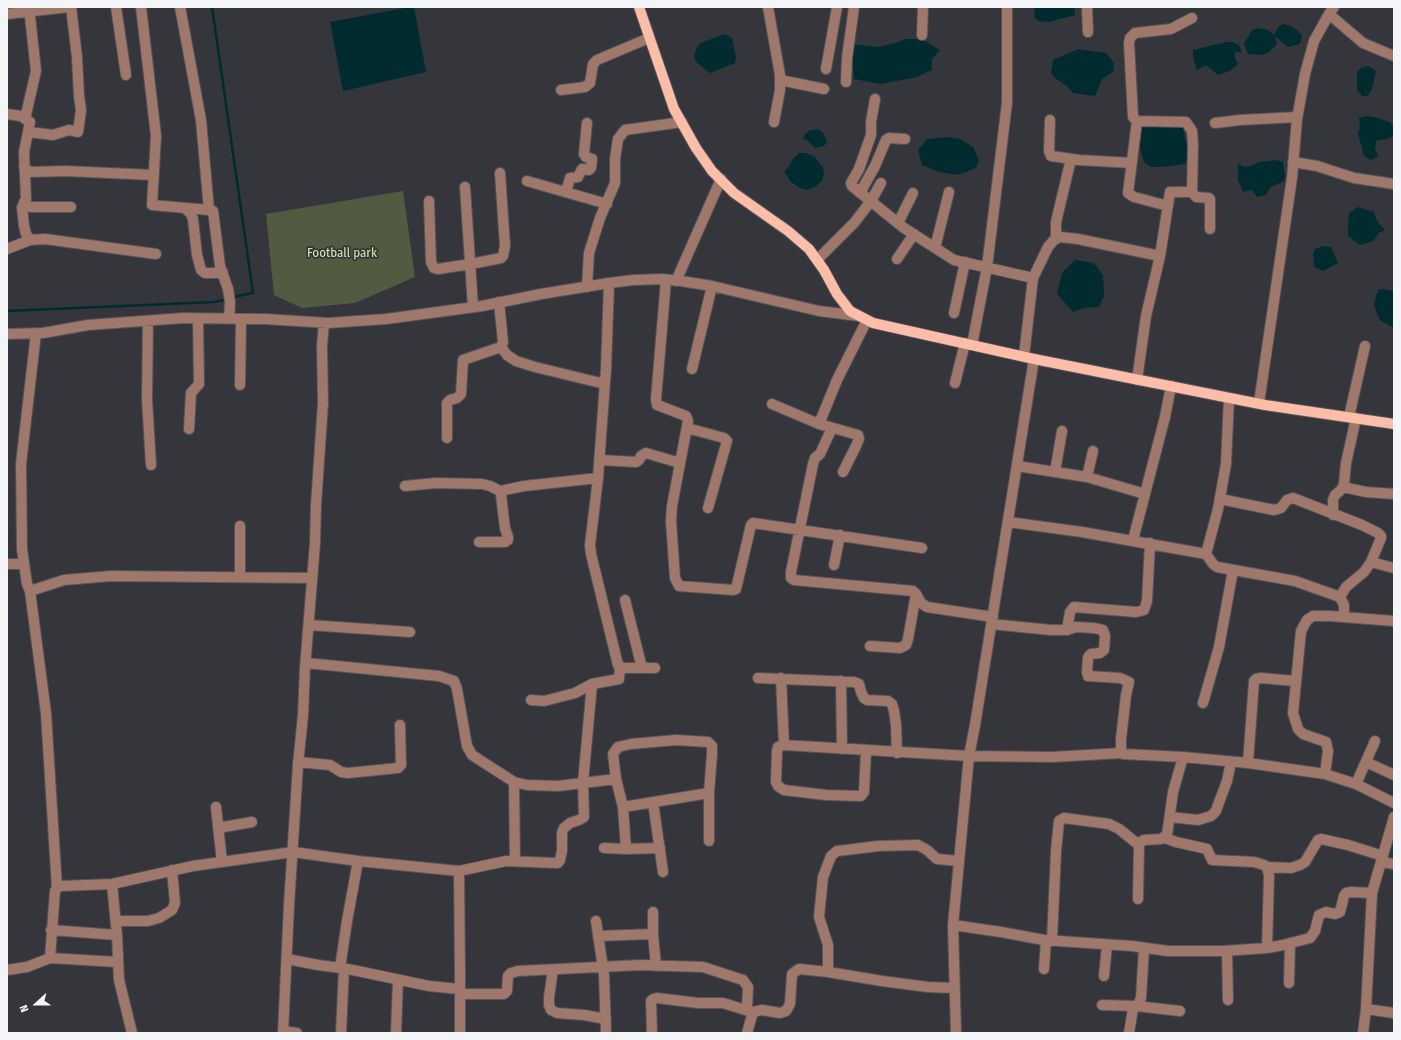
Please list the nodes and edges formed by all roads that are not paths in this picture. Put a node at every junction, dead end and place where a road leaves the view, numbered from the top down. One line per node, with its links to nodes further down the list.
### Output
1 (70, 7): 12 (street); 36 (street)
2 (116, 7): 21 (street)
3 (140, 7): 43 (street)
4 (180, 7): 61 (street)
5 (640, 7): 18 (main road)
6 (768, 7): 22 (street)
7 (837, 7): 20 (street)
8 (854, 7): 23 (street)
9 (923, 7): 17 (street)
10 (1006, 7): 75 (street)
11 (1087, 7): 16 (street)
12 (29, 9): 14 (street); 29 (street)
13 (1332, 10): 19 (street); 28 (street)
14 (7, 14)
15 (1192, 18): 31 (street)
16 (1088, 32)
17 (922, 35)
18 (650, 38): 25 (street); 32 (main road)
19 (1394, 56)
20 (826, 69)
21 (126, 75)
22 (780, 80): 24 (street); 33 (street)
23 (846, 82)
24 (824, 89)
25 (561, 90)
26 (875, 99): 50 (street)
27 (7, 114): 29 (street)
28 (1297, 117): 35 (street); 39 (street)
29 (26, 119): 36 (street)
30 (1050, 120): 38 (street)
31 (1138, 121): 40 (street); 52 (street)
32 (682, 122): 44 (main road); 57 (street)
33 (774, 122)
34 (587, 123): 49 (street)
35 (1215, 123)
36 (29, 132): 41 (street)
37 (905, 139): 50 (street)
38 (1071, 159): 40 (street); 65 (street)
39 (1293, 162): 47 (street); 106 (street)
40 (1132, 163): 58 (street)
41 (24, 167): 43 (street); 56 (street)
42 (500, 173): 74 (street)
43 (153, 175): 60 (street)
44 (721, 179): 72 (main road); 79 (street)
45 (527, 181): 49 (street)
46 (881, 183): 55 (street)
47 (1394, 184)
48 (465, 187): 74 (street)
49 (566, 192): 57 (street)
50 (860, 192): 55 (street)
51 (950, 192): 67 (street)
52 (1192, 192): 58 (street); 63 (street)
53 (913, 193): 62 (street)
54 (428, 201): 74 (street)
55 (871, 201): 62 (street); 72 (street)
56 (24, 202): 59 (street); 66 (street)
57 (607, 204): 82 (street)
58 (1168, 206): 70 (street)
59 (71, 207)
60 (185, 208): 61 (street); 76 (street)
61 (209, 210): 76 (street)
62 (898, 223): 64 (street)
63 (1210, 229)
64 (914, 234): 67 (street); 71 (street)
65 (1056, 239): 70 (street); 77 (street)
66 (30, 240): 68 (street); 69 (street)
67 (935, 248): 73 (street)
68 (7, 249)
69 (156, 254)
70 (1160, 256): 100 (street)
71 (898, 258)
72 (817, 260): 86 (main road)
73 (965, 262): 75 (street); 85 (street)
74 (471, 264): 84 (street)
75 (987, 267): 77 (street); 94 (street)
76 (223, 273): 88 (street)
77 (1033, 278): 97 (street)
78 (666, 280): 79 (street); 80 (street); 111 (street)
79 (676, 280): 81 (street)
80 (609, 283): 82 (street); 102 (street)
81 (712, 286): 86 (street); 99 (street)
82 (587, 287): 83 (street)
83 (500, 302): 84 (street); 96 (street)
84 (473, 307): 91 (street)
85 (954, 313)
86 (864, 318): 94 (main road); 109 (street)
87 (198, 319): 88 (street); 90 (street); 113 (street)
88 (229, 319): 89 (street)
89 (241, 319): 91 (street); 103 (street)
90 (148, 321): 92 (street); 119 (street)
91 (324, 323): 149 (street)
92 (36, 333): 93 (street); 144 (street)
93 (7, 334)
94 (968, 344): 97 (main road); 101 (street)
95 (1365, 346): 108 (street)
96 (502, 347): 102 (street); 115 (street)
97 (1024, 356): 98 (main road)
98 (1034, 359): 100 (main road); 120 (street)
99 (692, 369)
100 (1137, 380): 104 (main road)
101 (955, 383)
102 (605, 384): 117 (street)
103 (240, 385)
104 (1171, 386): 105 (main road); 128 (street)
105 (1229, 398): 106 (main road); 130 (street)
106 (1259, 403): 108 (main road)
107 (772, 404): 109 (street)
108 (1353, 418): 110 (main road); 126 (street)
109 (818, 424): 112 (street)
110 (1394, 424)
111 (687, 428): 118 (street); 131 (street)
112 (832, 428): 121 (street); 135 (street)
113 (189, 429)
114 (1062, 431): 122 (street)
115 (447, 438)
116 (1093, 451): 123 (street)
117 (600, 460): 118 (street); 124 (street)
118 (680, 463): 135 (street)
119 (151, 465)
120 (1017, 466): 122 (street); 133 (street)
121 (844, 472)
122 (1055, 472): 123 (street)
123 (1087, 477): 128 (street)
124 (598, 478): 127 (street); 162 (street)
125 (405, 486): 127 (street)
126 (1343, 487): 129 (street); 132 (street)
127 (502, 492): 138 (street)
128 (1145, 494): 137 (street)
129 (1394, 494)
130 (1220, 499): 132 (street); 141 (street)
131 (708, 508)
132 (1333, 515): 142 (street)
133 (1008, 522): 137 (street); 155 (street)
134 (240, 526): 148 (street)
135 (800, 529): 136 (street); 151 (street)
136 (840, 536): 140 (street); 145 (street)
137 (1133, 540): 139 (street)
138 (479, 542)
139 (1150, 543): 141 (street); 158 (street)
140 (922, 548)
141 (1206, 554): 147 (street)
142 (1371, 562): 146 (street); 152 (street)
143 (7, 564): 144 (street)
144 (24, 564): 150 (street)
145 (834, 565)
146 (1394, 568)
147 (1233, 570): 152 (street); 171 (street)
148 (240, 578): 149 (street); 150 (street)
149 (312, 578): 157 (street)
150 (30, 591): 218 (street)
151 (916, 594): 155 (street); 160 (street)
152 (1340, 597): 154 (street)
153 (625, 600): 163 (street)
154 (1344, 617): 156 (street); 168 (street)
155 (992, 621): 158 (street); 179 (street)
156 (1394, 621)
157 (309, 625): 159 (street); 161 (street)
158 (1067, 630): 178 (street)
159 (410, 632)
160 (870, 646)
161 (306, 663): 181 (street); 188 (street)
162 (620, 667): 163 (street); 169 (street)
163 (642, 668): 164 (street)
164 (655, 668)
165 (758, 678): 166 (street)
166 (781, 678): 167 (street); 174 (street)
167 (841, 681): 175 (street); 177 (street)
168 (1295, 681): 184 (street); 185 (street)
169 (592, 684): 170 (street); 189 (street)
170 (531, 700)
171 (1203, 703)
172 (400, 725): 181 (street)
173 (1375, 741): 183 (street)
174 (784, 745): 175 (street); 176 (street)
175 (842, 749): 176 (street)
176 (866, 751): 177 (street)
177 (897, 752): 179 (street)
178 (1122, 753): 179 (street); 180 (street)
179 (969, 756): 210 (street)
180 (1183, 757): 182 (street); 197 (street)
181 (298, 762): 206 (street)
182 (1231, 762): 184 (street); 197 (street)
183 (1366, 762): 186 (street); 190 (street)
184 (1248, 763): 185 (street)
185 (1325, 774): 190 (street)
186 (1394, 774)
187 (616, 779): 189 (street); 191 (street); 194 (street)
188 (514, 782): 189 (street); 209 (street)
189 (583, 783): 209 (street)
190 (1356, 784): 193 (street)
191 (709, 793): 192 (street); 201 (street)
192 (653, 802): 194 (street); 204 (street)
193 (1394, 803)
194 (623, 806): 205 (street)
195 (216, 807): 199 (street)
196 (1394, 817): 207 (street)
197 (1170, 818): 200 (street)
198 (252, 822): 199 (street)
199 (218, 828): 211 (street)
200 (1165, 838): 202 (street); 213 (street)
201 (708, 841)
202 (1139, 845): 220 (street); 229 (street)
203 (604, 848): 205 (street)
204 (660, 848): 205 (street); 216 (street)
205 (626, 849)
206 (293, 852): 208 (street); 211 (street); 236 (street)
207 (1382, 859): 212 (street); 213 (street); 219 (street)
208 (358, 861): 215 (street); 240 (street)
209 (515, 861): 215 (street)
210 (959, 861): 224 (street); 244 (street)
211 (222, 862): 214 (street)
212 (1394, 864)
213 (1267, 867): 233 (street)
214 (172, 870): 217 (street); 222 (street)
215 (459, 871): 249 (street)
216 (663, 872)
217 (112, 884): 218 (street); 222 (street)
218 (57, 888): 225 (street)
219 (1372, 893): 230 (street); 253 (street)
220 (1138, 899)
221 (653, 912): 226 (street)
222 (116, 921): 227 (street)
223 (596, 921): 228 (street)
224 (953, 925): 229 (street); 248 (street)
225 (51, 930): 227 (street); 235 (street)
226 (653, 934): 228 (street); 238 (street)
227 (117, 935): 237 (street)
228 (598, 936): 239 (street)
229 (1049, 940): 231 (street); 241 (street)
230 (1290, 944): 233 (street); 247 (street)
231 (1107, 945): 232 (street); 245 (street)
232 (1144, 948): 234 (street); 252 (street)
233 (1267, 948): 234 (street)
234 (1227, 951): 250 (street)
235 (50, 958): 237 (street); 242 (street)
236 (287, 958): 240 (street); 258 (street)
237 (117, 962): 259 (street)
238 (656, 966): 239 (street); 254 (street)
239 (603, 967): 243 (street); 257 (street)
240 (342, 968): 246 (street); 261 (street)
241 (1044, 969)
242 (7, 970)
243 (553, 970): 249 (street); 257 (street)
244 (828, 972): 248 (street); 254 (street)
245 (1104, 976)
246 (398, 980): 249 (street); 262 (street)
247 (1289, 983)
248 (954, 988): 267 (street)
249 (459, 992): 263 (street)
250 (1228, 1000)
251 (1102, 1005): 252 (street)
252 (1136, 1006): 255 (street); 268 (street)
253 (1366, 1009): 256 (street); 269 (street)
254 (750, 1011): 265 (street); 266 (street)
255 (1180, 1011)
256 (1394, 1013)
257 (606, 1019): 264 (street)
258 (283, 1032): 260 (street)
259 (132, 1033)
260 (297, 1033)
261 (341, 1033)
262 (396, 1033)
263 (460, 1033)
264 (606, 1033)
265 (652, 1033)
266 (747, 1033)
267 (956, 1033)
268 (1128, 1033)
269 (1363, 1033)

